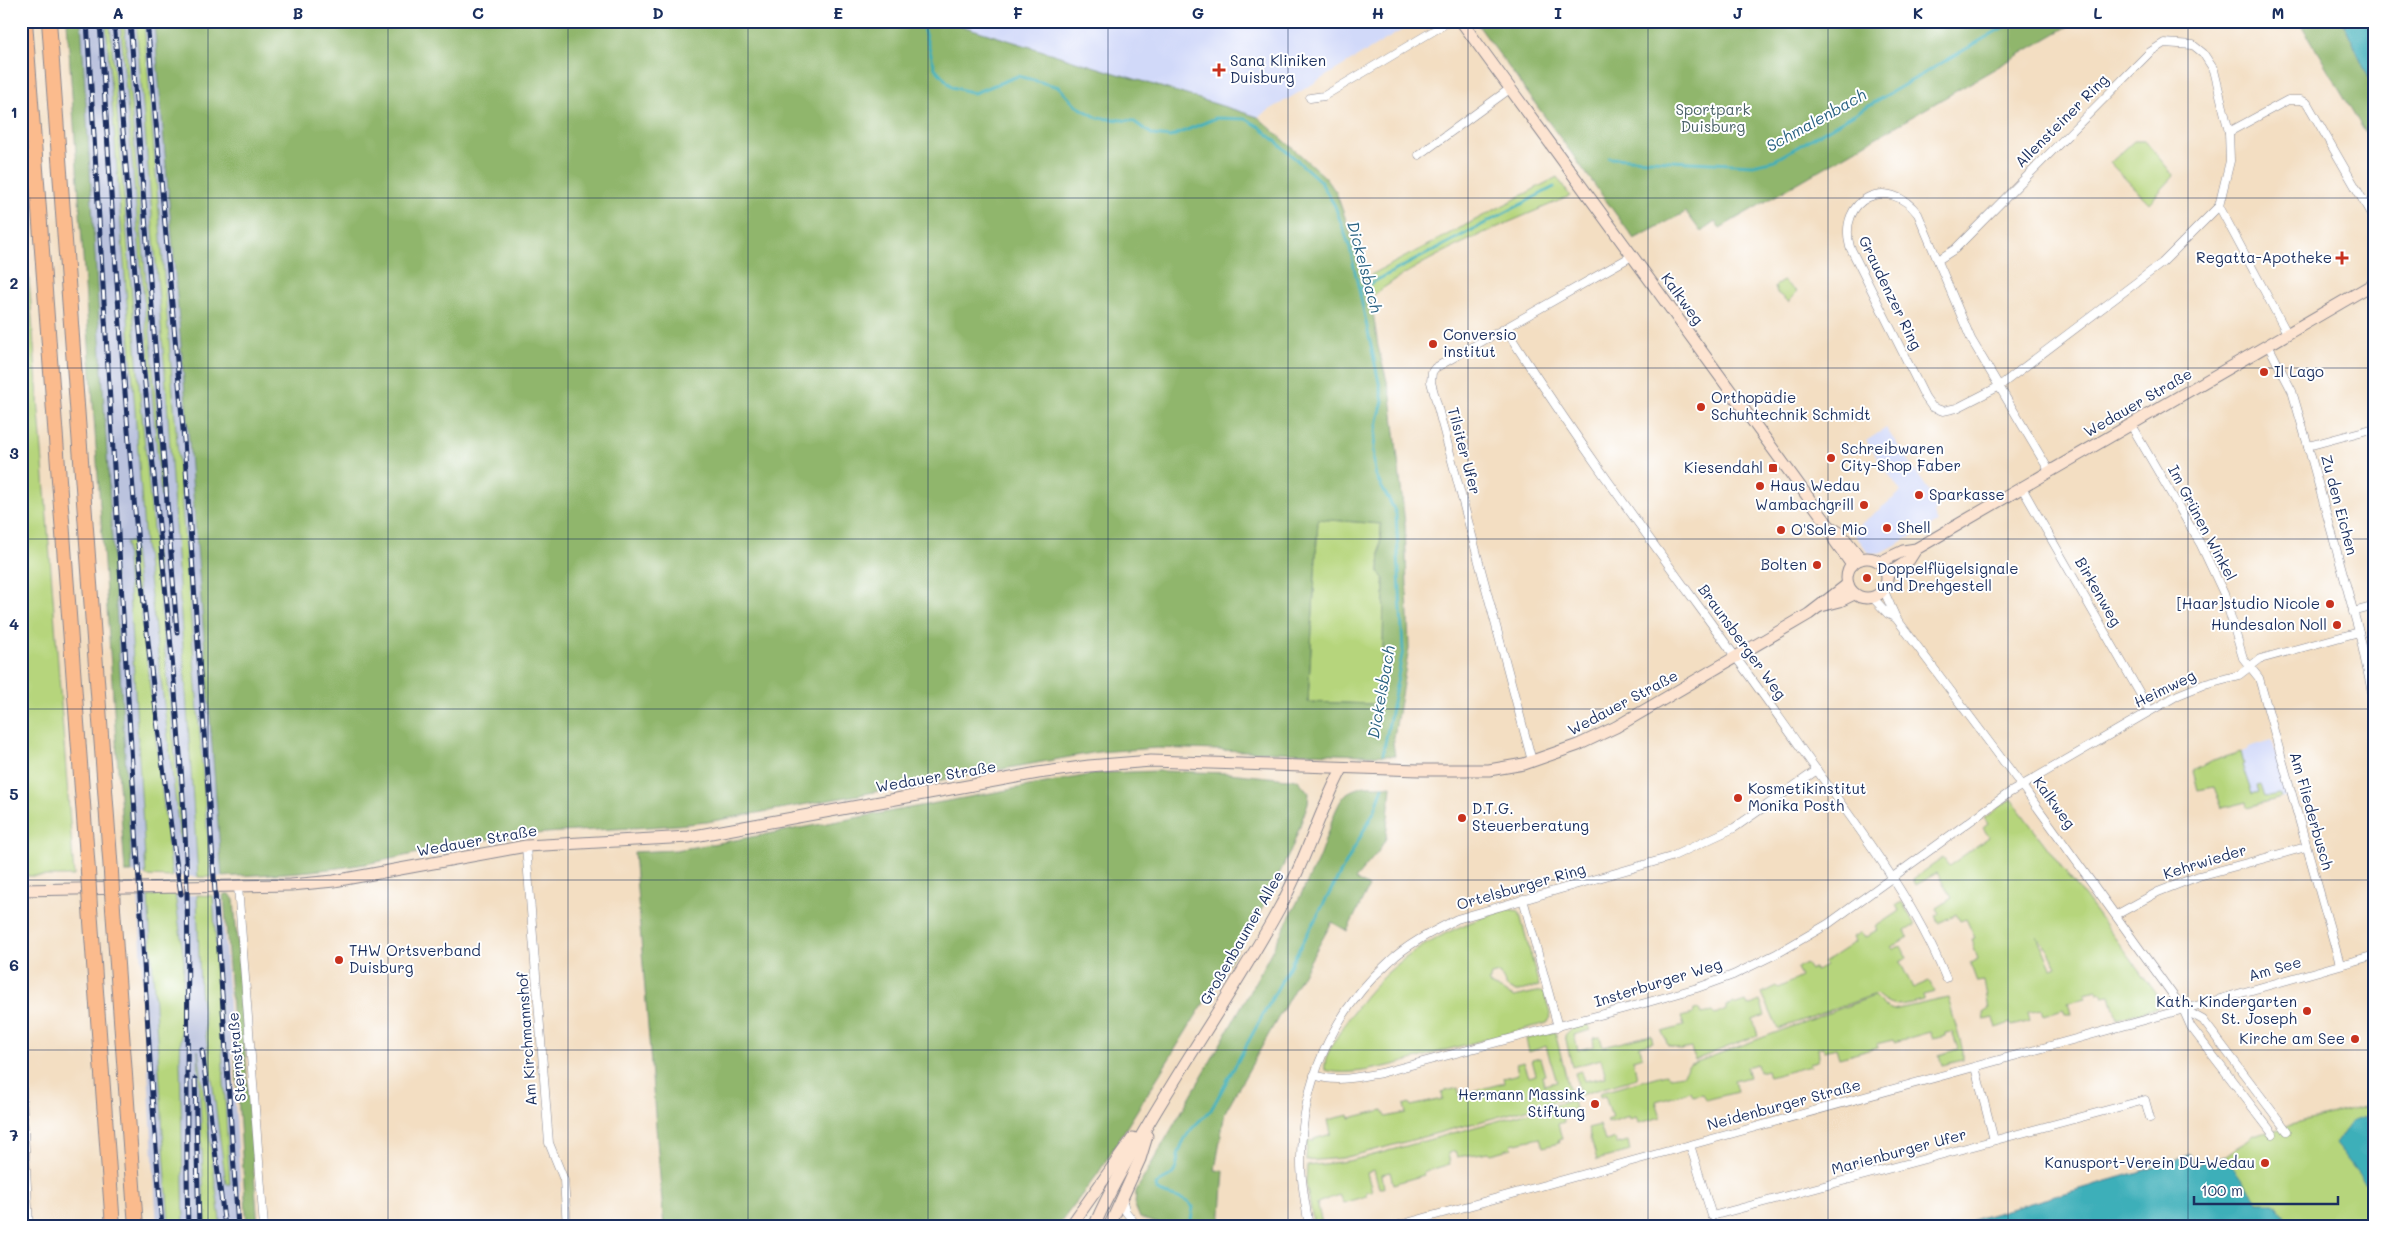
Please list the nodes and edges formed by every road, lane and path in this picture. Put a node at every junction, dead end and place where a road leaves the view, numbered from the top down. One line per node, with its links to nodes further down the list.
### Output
1 (25, 21): 65 (highway, bridge)
2 (49, 21): 66 (highway, bridge)
3 (1450, 21): 6 (street)
4 (1462, 21): 5 (main road, Kalkweg)
5 (1512, 88): 8 (street); 11 (main road, Kalkweg)
6 (1310, 98)
7 (2229, 132): 9 (street, Allensteiner Ring); 10 (street); 12 (street, Allensteiner Ring)
8 (1419, 155)
9 (2219, 206): 15 (street); 17 (street)
10 (2375, 221)
11 (1632, 256): 14 (street, Tilsiter Ufer); 24 (main road, Kalkweg)
12 (1938, 260): 17 (street); 17 (street, Graudenzer Ring)
13 (2375, 283): 15 (main road, Wedauer Straße)
14 (1505, 328): 34 (street, Braunsberger Weg); 38 (street, Tilsiter Ufer)
15 (2287, 333): 16 (main road, Wedauer Straße)
16 (2268, 345): 18 (main road, Wedauer Straße); 20 (street, Zu den Eichen)
17 (1998, 387): 21 (street)
18 (2131, 425): 21 (main road, Wedauer Straße); 35 (street, Im Grünen Winkel)
19 (2375, 428): 20 (street)
20 (2308, 446): 31 (street, Zu den Eichen)
21 (2050, 472): 22 (main road, Wedauer Straße)
22 (2022, 488): 23 (main road, Wedauer Straße); 37 (street, Birkenweg)
23 (1916, 549): 25 (main road, Wedauer Straße); 26 (main road, Wedauer Straße)
24 (1856, 562): 25 (main road); 27 (main road)
25 (1880, 562): 26 (main road)
26 (1888, 574): 28 (main road)
27 (1851, 589): 29 (main road); 34 (main road, Wedauer Straße)
28 (1884, 591): 29 (main road); 32 (street, Kalkweg)
29 (1873, 598): 32 (street, Kalkweg)
30 (2375, 606): 31 (street)
31 (2354, 612): 33 (street, Zu den Eichen)
32 (1896, 618): 41 (street, Kalkweg)
33 (2359, 632): 35 (street, Heimweg); 36 (street, Zu den Eichen)
34 (1737, 658): 38 (main road, Wedauer Straße); 40 (street, Braunsberger Weg)
35 (2250, 666): 37 (street, Heimweg); 43 (street, Am Fliederbusch)
36 (2375, 706)
37 (2150, 710): 41 (street, Heimweg)
38 (1532, 761): 39 (main road, Wedauer Straße)
39 (1342, 769): 42 (main road, Wedauer Straße); 57 (main road, Großenbaumer Allee)
40 (1817, 770): 44 (street, Braunsberger Weg); 47 (street, Ortelsburger Ring)
41 (2022, 786): 44 (street, Insterburger Weg); 48 (street, Kalkweg)
42 (526, 846): 45 (main road, Wedauer Straße); 68 (street, Am Kirchmannshof)
43 (2306, 847): 48 (street, Kehrwieder); 50 (street, Am Fliederbusch)
44 (1893, 878): 51 (street, Braunsberger Weg); 53 (street, Insterburger Weg)
45 (238, 886): 46 (main road, Wedauer Straße); 67 (street, Sternstraße)
46 (21, 890)
47 (1523, 899): 53 (street); 56 (street, Ortelsburger Ring)
48 (2116, 914): 52 (street, Kalkweg)
49 (2375, 955): 50 (street, Am See)
50 (2340, 964): 52 (street, Am See)
51 (1946, 978)
52 (2183, 1010): 54 (street, Neidenburger Straße); 59 (street, Kalkweg); 60 (street, Kalkweg)
53 (1558, 1027): 56 (street, Insterburger Weg)
54 (1975, 1067): 61 (street); 62 (street, Neidenburger Straße)
55 (21, 1073): 64 (street)
56 (1314, 1075): 73 (street, Ortelsburger Ring)
57 (1154, 1115): 63 (main road, Großenbaumer Allee); 69 (main road); 70 (main road, Großenbaumer Allee)
58 (2150, 1118): 61 (street, Marienburger Ufer)
59 (2287, 1131)
60 (2272, 1134)
61 (1994, 1140): 62 (street, Marienburger Ufer)
62 (1690, 1145): 74 (street, Neidenburger Straße)
63 (1121, 1198): 71 (main road, Großenbaumer Allee); 72 (street)
64 (29, 1227)
65 (113, 1227)
66 (136, 1227)
67 (264, 1227)
68 (567, 1227)
69 (1070, 1227)
70 (1094, 1227)
71 (1109, 1227)
72 (1138, 1227)
73 (1309, 1227)
74 (1392, 1227)

